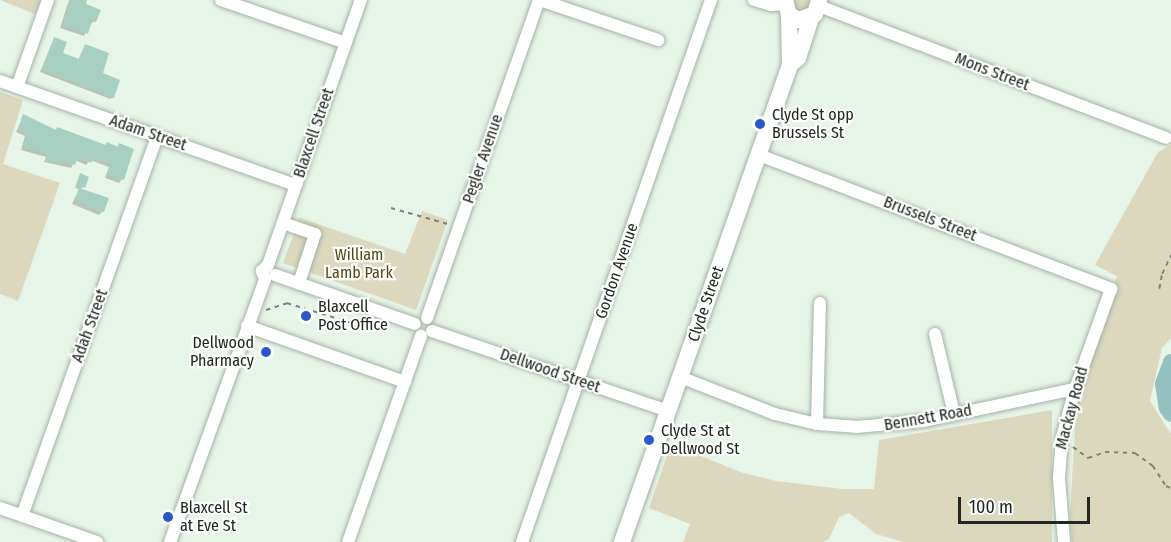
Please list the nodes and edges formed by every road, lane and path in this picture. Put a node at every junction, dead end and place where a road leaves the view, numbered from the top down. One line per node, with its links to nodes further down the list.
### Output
1 (48, 0): 13 (street)
2 (221, 0): 10 (street)
3 (361, 0): 10 (street, Blaxcell Street)
4 (540, 0): 9 (street); 29 (street, Pegler Avenue)
5 (711, 0): 34 (street, Gordon Avenue)
6 (754, 0): 7 (street)
7 (786, 6): 8 (main road); 11 (main road, Clyde Street)
8 (816, 8): 11 (main road, Clyde Street); 15 (street, Mons Street)
9 (658, 40)
10 (346, 43): 17 (street, Blaxcell Street)
11 (790, 65): 16 (main road, Clyde Street)
12 (0, 81): 13 (street, Adam Street)
13 (17, 87): 14 (street, Adam Street)
14 (157, 136): 17 (street, Adam Street); 43 (street, Adah Street)
15 (1166, 138)
16 (759, 155): 24 (street, Brussels Street); 33 (main road, Clyde Street)
17 (296, 185): 19 (street, Blaxcell Street)
18 (391, 208): 20 (path)
19 (283, 223): 22 (street, Blaxcell Street); 23 (street)
20 (448, 224)
21 (1171, 255): 25 (path)
22 (269, 273): 23 (street); 30 (street, Blaxcell Street)
23 (299, 283): 29 (street)
24 (1100, 284): 36 (street, Mackay Road)
25 (1159, 289)
26 (820, 303): 39 (street)
27 (265, 310): 28 (path)
28 (364, 317)
29 (421, 321): 31 (street)
30 (248, 326): 35 (street); 45 (street, Blaxcell Street)
31 (427, 333): 34 (street, Dellwood Street); 35 (street)
32 (935, 334): 38 (street)
33 (680, 378): 37 (main road, Clyde Street); 39 (street, Bennett Road)
34 (579, 380): 37 (street, Dellwood Street); 47 (street, Gordon Avenue)
35 (405, 382): 46 (street)
36 (1075, 389): 38 (street, Bennett Road); 40 (street, Mackay Road)
37 (668, 411): 48 (main road, Clyde Street)
38 (954, 414): 39 (street, Bennett Road)
39 (817, 424)
40 (1061, 447): 41 (path); 49 (street, Mackay Road)
41 (1171, 488)
42 (0, 508): 43 (street)
43 (22, 516): 44 (street)
44 (97, 542)
45 (170, 542)
46 (348, 542)
47 (522, 542)
48 (622, 542)
49 (1064, 542)

